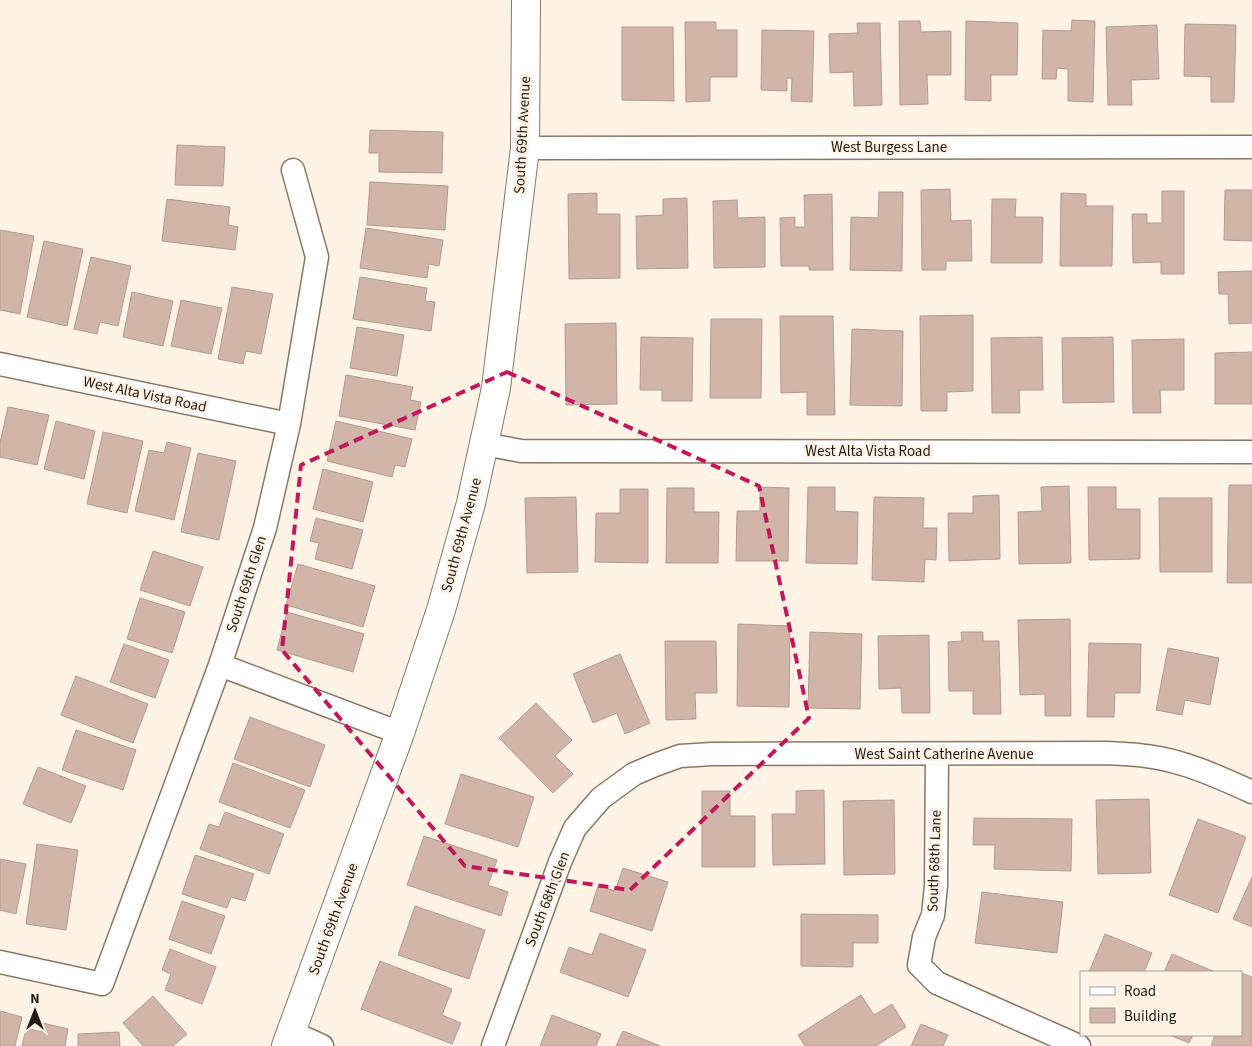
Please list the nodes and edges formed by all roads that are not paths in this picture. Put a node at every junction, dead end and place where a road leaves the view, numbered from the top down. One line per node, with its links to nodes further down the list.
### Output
1 (526, 0): 3 (street, South 69th Avenue)
2 (1252, 147): 3 (street, West Burgess Lane)
3 (525, 148): 7 (street, South 69th Avenue)
4 (293, 170): 6 (street, South 69th Glen)
5 (0, 364): 6 (street, West Alta Vista Road)
6 (289, 424): 9 (street, South 69th Glen)
7 (484, 444): 8 (street, West Alta Vista Road); 10 (street, South 69th Avenue)
8 (1252, 452)
9 (220, 665): 10 (street); 14 (street, South 69th Glen)
10 (400, 733): 15 (street, South 69th Avenue)
11 (937, 754): 12 (street, West Saint Catherine Avenue); 13 (street, West Saint Catherine Avenue); 18 (street, South 68th Lane)
12 (634, 774): 17 (street, South 68th Glen)
13 (1252, 792)
14 (0, 962)
15 (289, 1039): 16 (street)
16 (322, 1046)
17 (493, 1046)
18 (1079, 1046)

